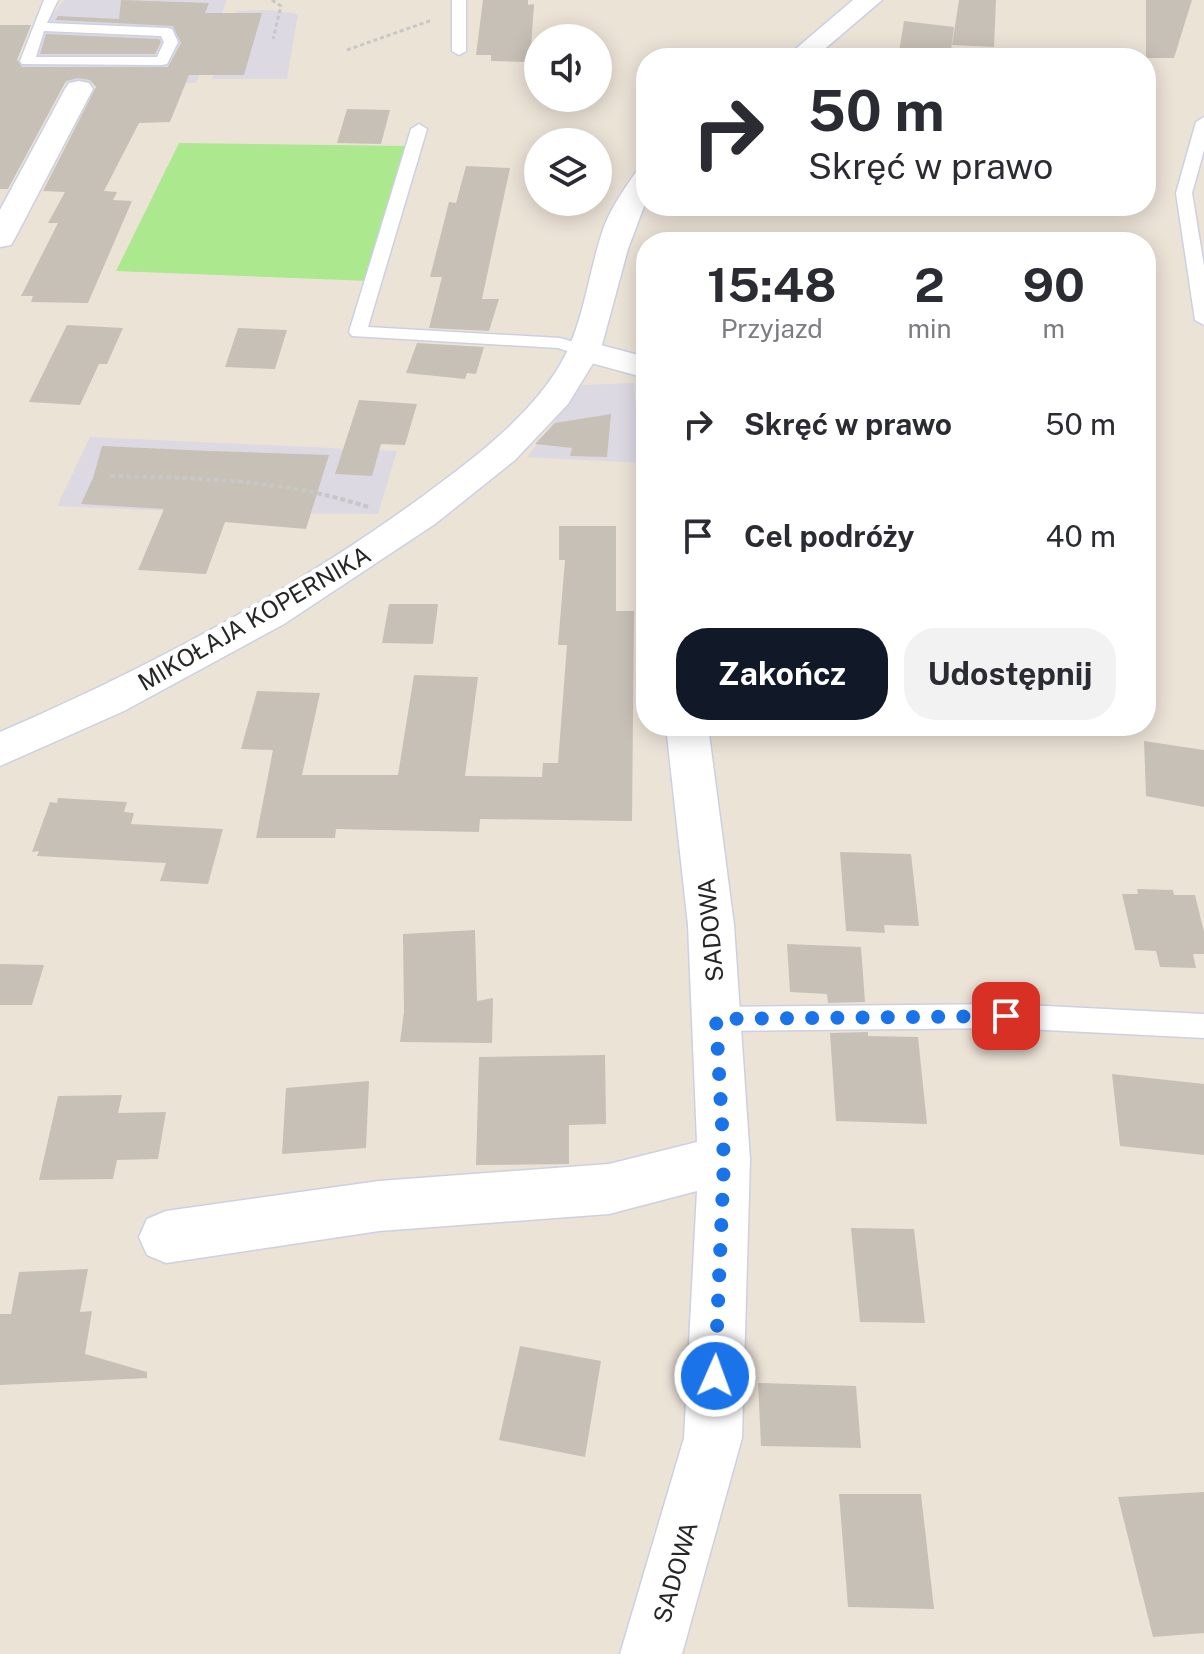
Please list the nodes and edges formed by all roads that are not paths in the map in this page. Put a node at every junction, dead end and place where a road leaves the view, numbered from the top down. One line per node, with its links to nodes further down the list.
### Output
1 (51, 0): 4 (lane)
2 (459, 0): 6 (lane)
3 (869, 0): 5 (street)
4 (38, 27): 4 (lane)
5 (810, 48)
6 (459, 51)
7 (79, 89): 12 (street)
8 (1204, 122): 10 (lane)
9 (419, 129): 14 (lane)
10 (1199, 153): 13 (lane)
11 (636, 196): 14 (street, MIKOŁAJA KOPERNIKA)
12 (0, 238)
13 (1204, 320)
14 (585, 351): 15 (street); 17 (street, MIKOŁAJA KOPERNIKA)
15 (636, 364)
16 (688, 736): 18 (street, SADOWA)
17 (0, 750)
18 (716, 1019): 19 (lane); 20 (street, SADOWA)
19 (1204, 1026)
20 (724, 1160): 21 (street); 22 (street, SADOWA)
21 (166, 1237)
22 (651, 1654)

